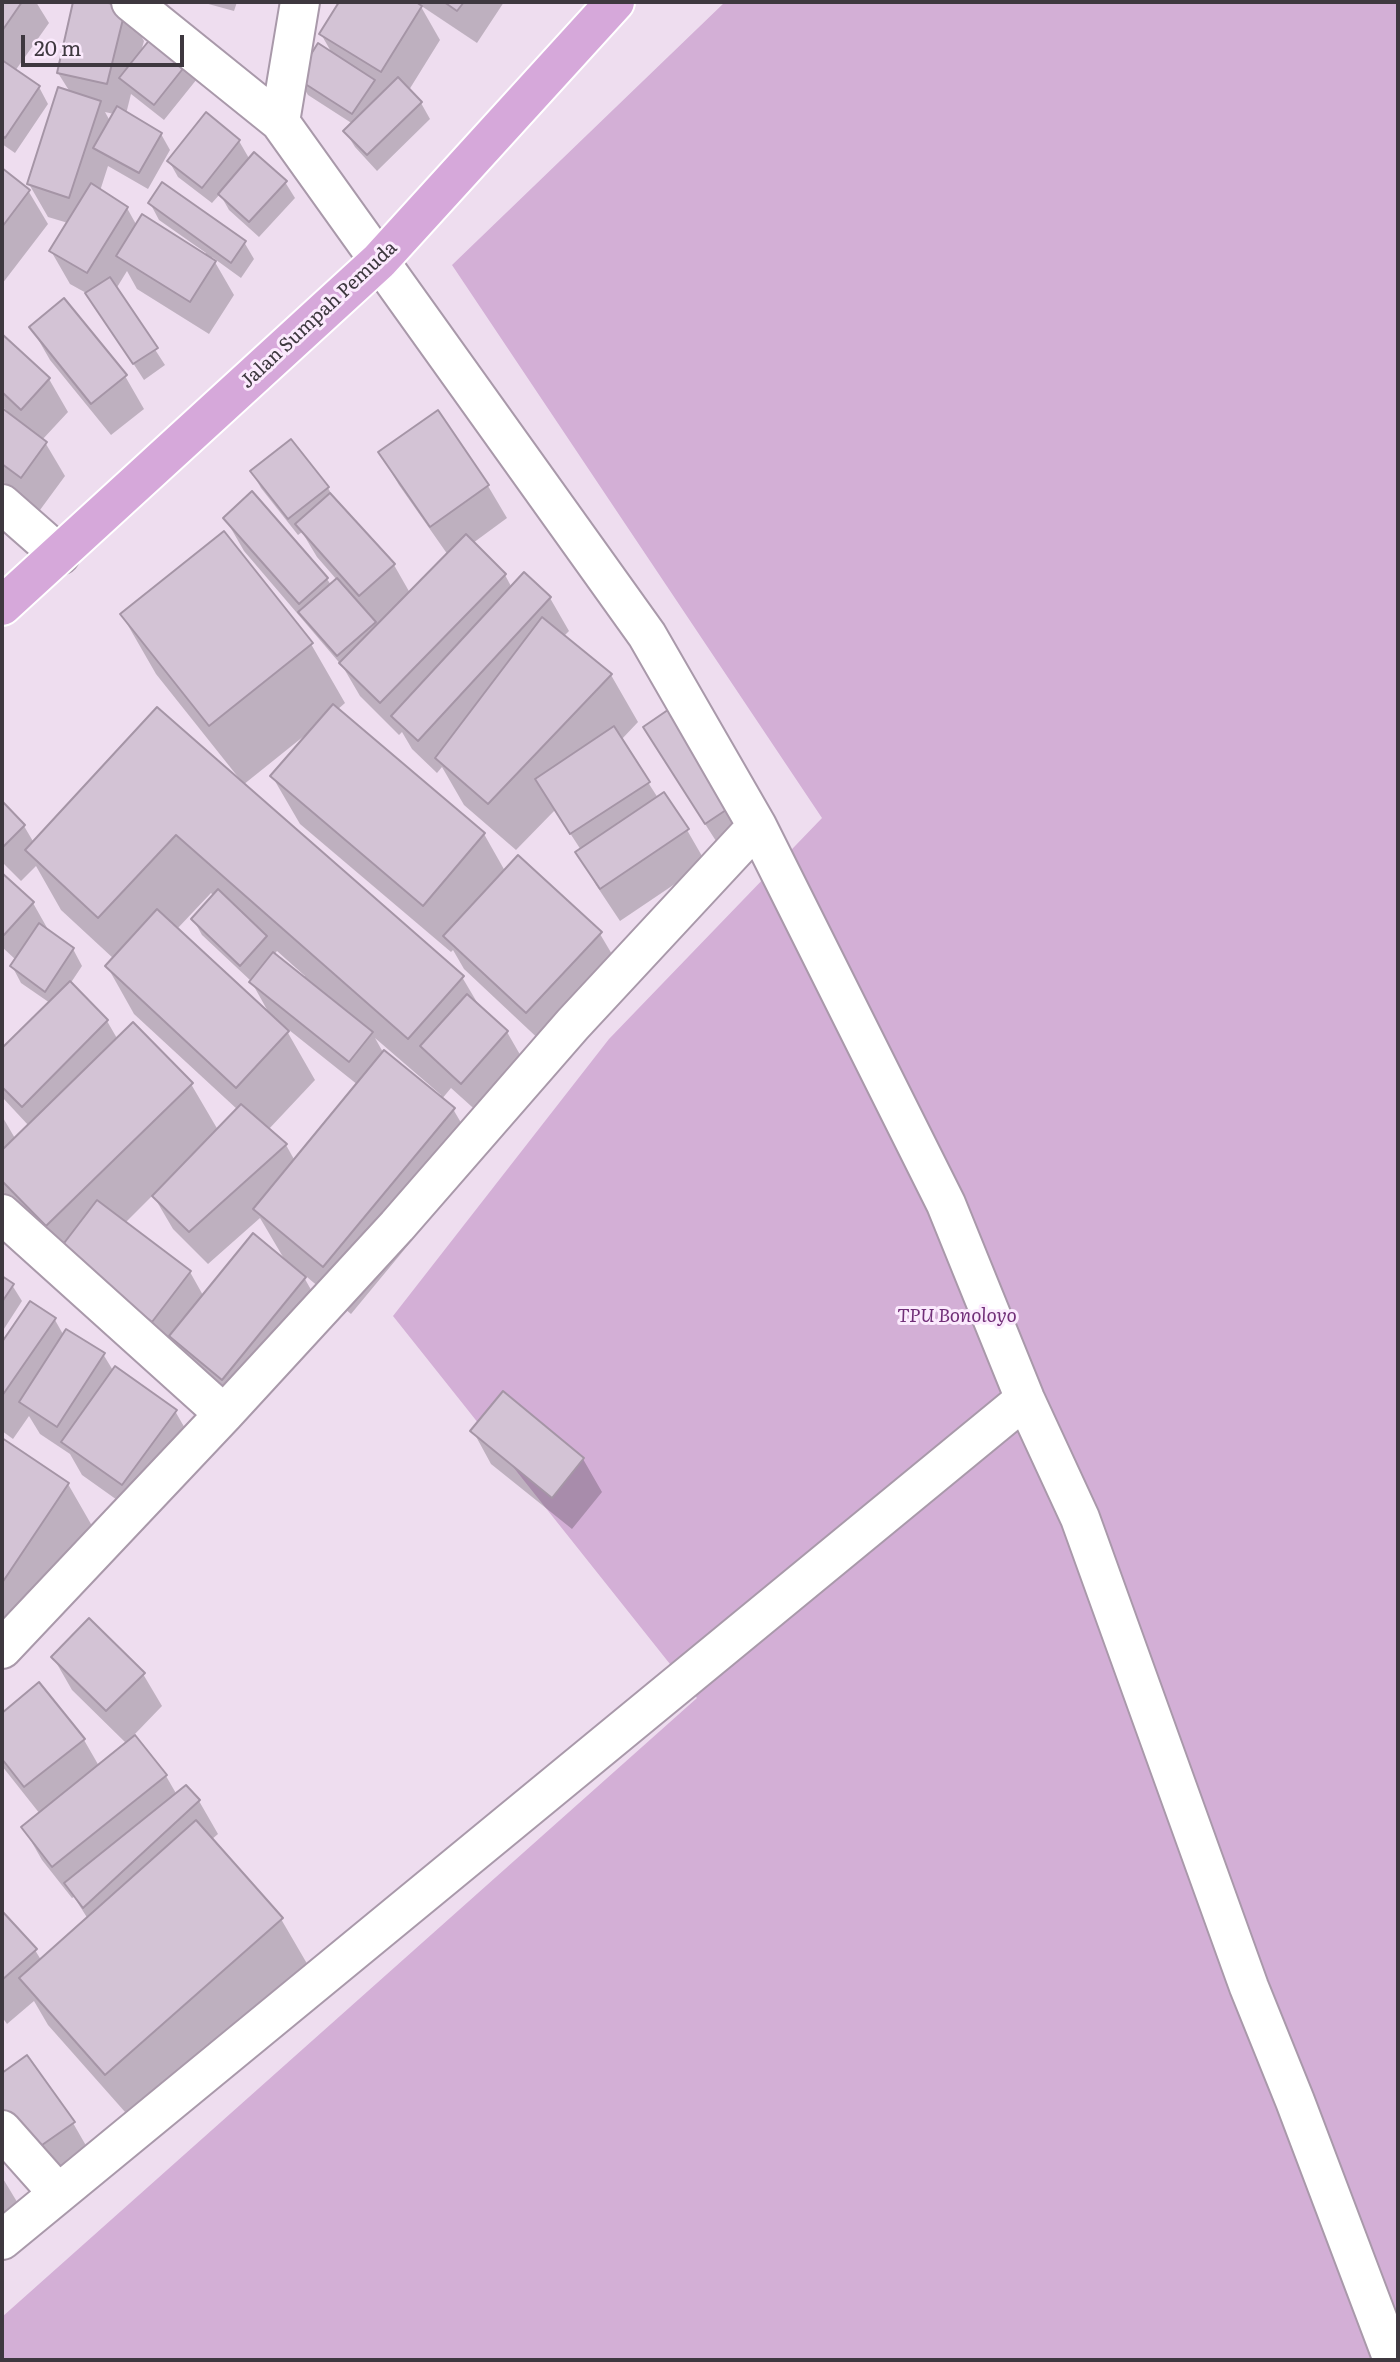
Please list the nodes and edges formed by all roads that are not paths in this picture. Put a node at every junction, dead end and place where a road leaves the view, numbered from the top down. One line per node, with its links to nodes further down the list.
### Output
1 (131, 2): 4 (street)
2 (300, 2): 4 (street)
3 (615, 2): 5 (highway, Jalan Sumpah Pemuda)
4 (280, 122): 5 (street)
5 (379, 261): 7 (highway, Jalan Sumpah Pemuda); 9 (street)
6 (2, 504): 7 (street)
7 (60, 555): 8 (highway, Jalan Sumpah Pemuda)
8 (2, 606)
9 (757, 826): 11 (street); 12 (street)
10 (2, 1214): 12 (street)
11 (1025, 1399): 15 (street); 17 (street)
12 (224, 1414): 13 (street)
13 (2, 1649)
14 (2, 2130): 15 (street)
15 (57, 2192): 16 (street)
16 (2, 2240)
17 (1393, 2360)

